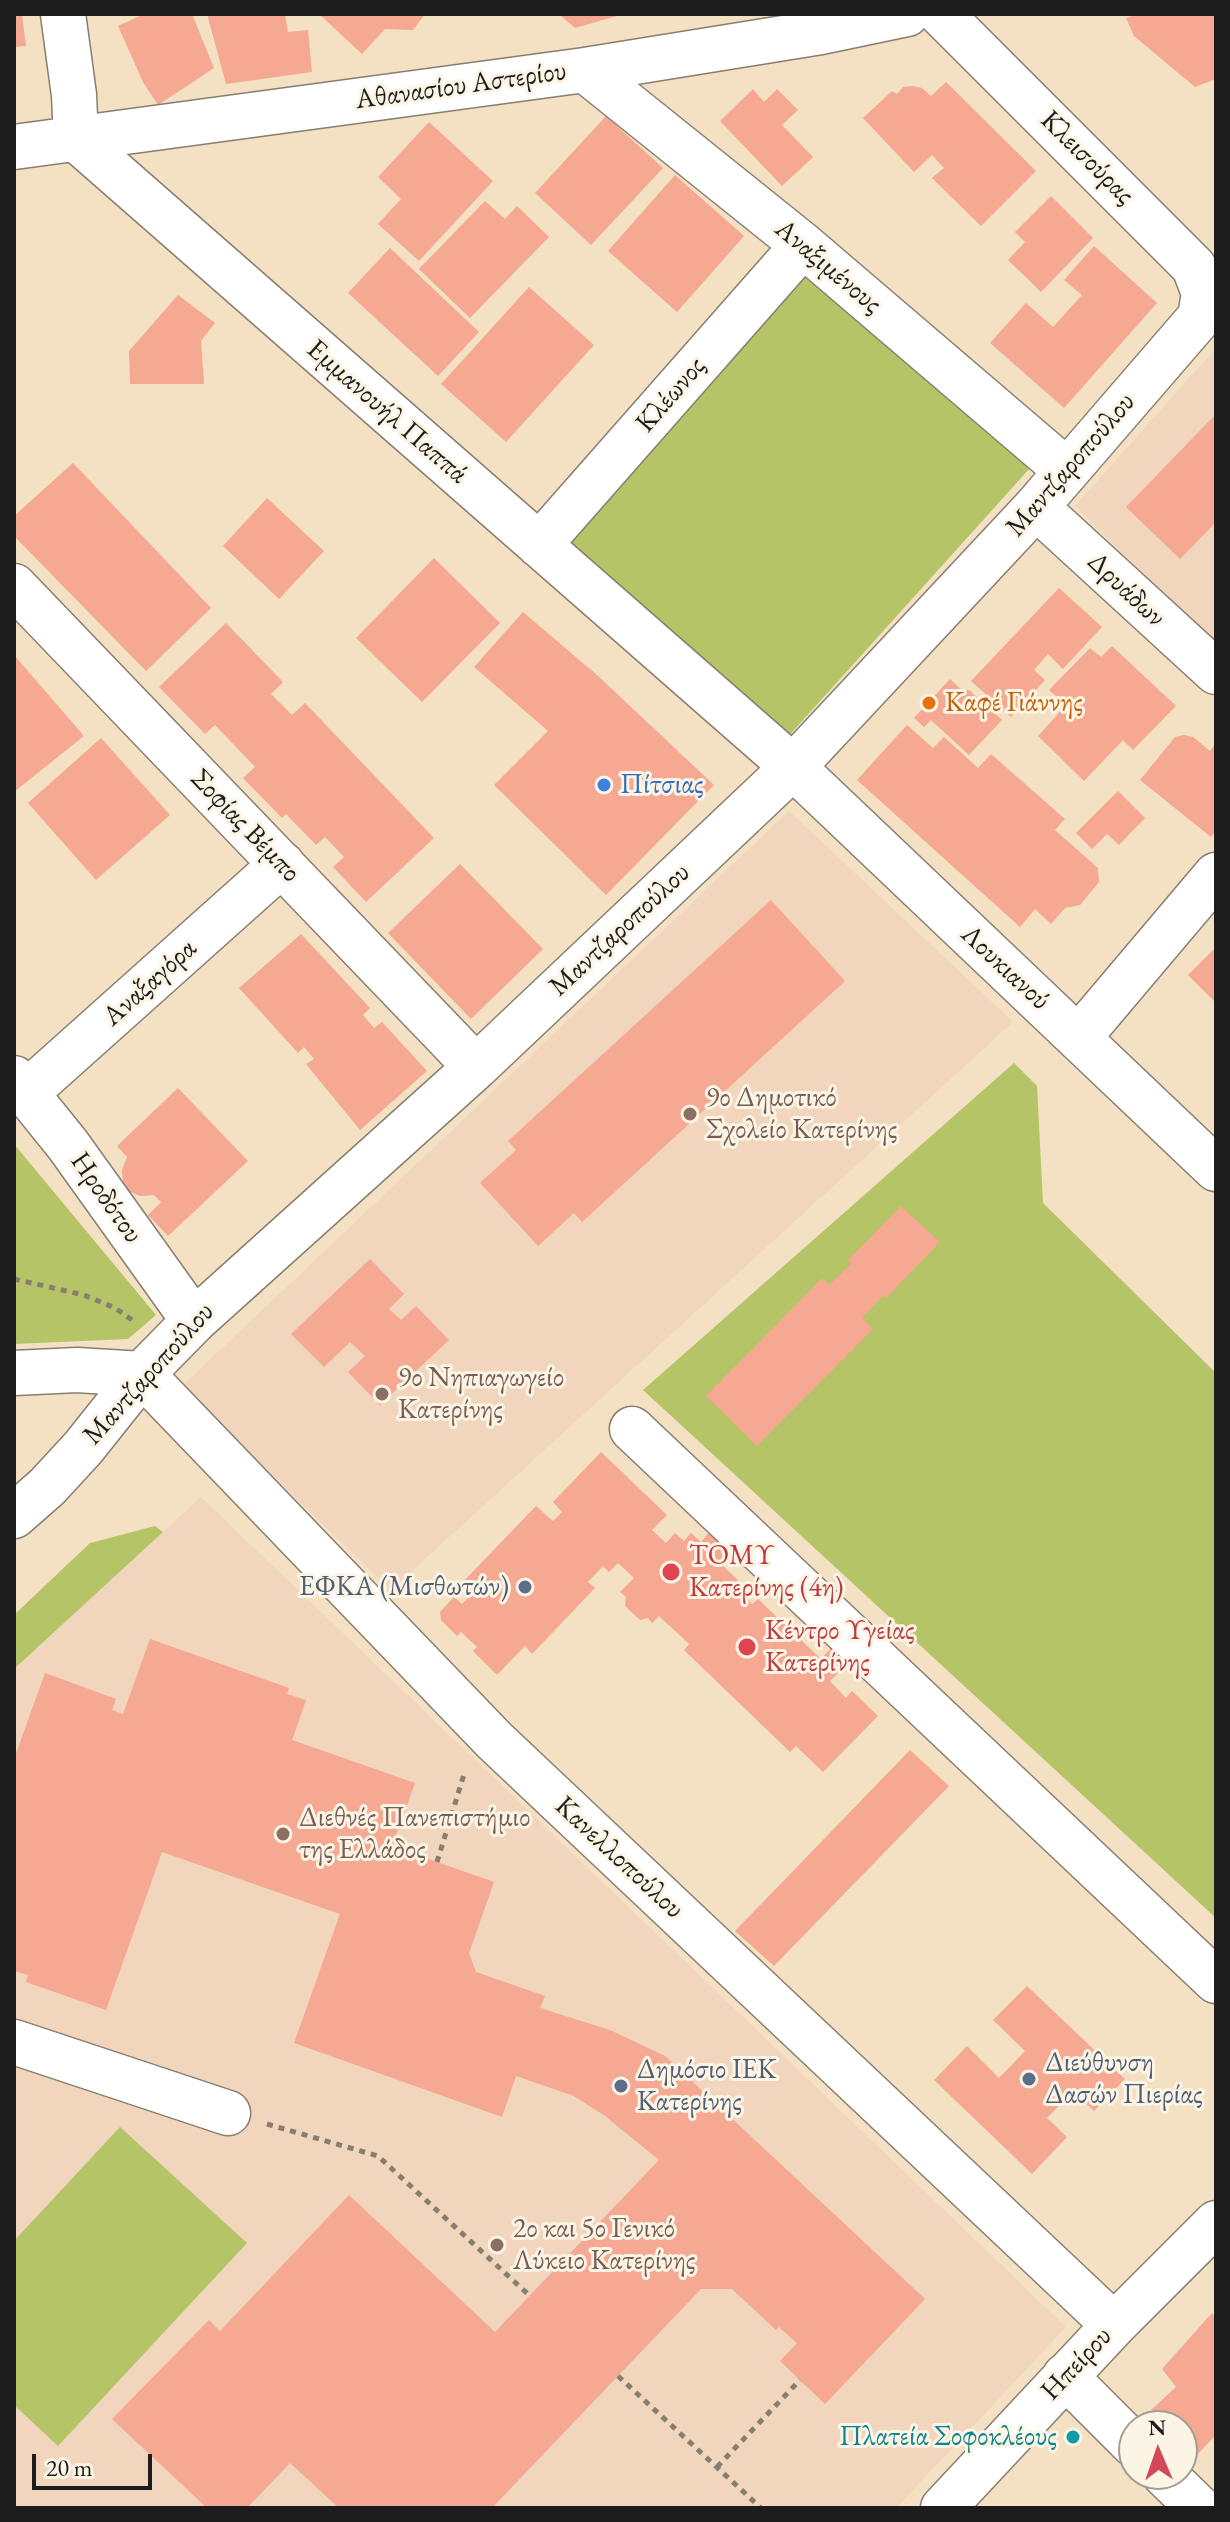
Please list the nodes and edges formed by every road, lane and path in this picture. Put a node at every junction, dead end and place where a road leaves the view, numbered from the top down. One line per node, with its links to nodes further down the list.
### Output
1 (63, 14): 5 (street)
2 (907, 14): 4 (street, Αθανασίου Αστερίου)
3 (941, 14): 8 (street, Κλεισούρας)
4 (585, 70): 5 (street, Αθανασίου Αστερίου); 7 (street, Αναξιμένους)
5 (76, 139): 6 (street, Αθανασίου Αστερίου); 11 (street, Εμμανουήλ Παππά)
6 (14, 147)
7 (803, 245): 9 (street, Αναξιμένους); 11 (street, Κλέωνος)
8 (1200, 317): 9 (street, Μαντζαροπούλου)
9 (1066, 470): 10 (street, Μαντζαροπούλου)
10 (1036, 507): 13 (street, Δρυάδων); 14 (street, Μαντζαροπούλου)
11 (539, 545): 14 (street, Εμμανουήλ Παππά)
12 (14, 586): 15 (street, Σοφίας Βέμπο)
13 (1216, 672)
14 (793, 767): 17 (street, Λουκιανού); 18 (street, Μαντζαροπούλου)
15 (282, 864): 18 (street, Σοφίας Βέμπο); 19 (street, Αναξαγόρα)
16 (1216, 875): 17 (street)
17 (1079, 1037): 20 (street, Λουκιανού)
18 (476, 1067): 22 (street, Μαντζαροπούλου)
19 (18, 1088): 22 (street, Ηροδότου)
20 (1216, 1169)
21 (14, 1279): 22 (path)
22 (167, 1348): 23 (street); 25 (street, Μαντζαροπούλου); 26 (street, Κανελλοπούλου)
23 (14, 1373)
24 (632, 1429): 28 (street)
25 (14, 1516)
26 (494, 1740): 27 (path); 33 (street, Κανελλοπούλου)
27 (437, 1862)
28 (1216, 1981)
29 (14, 2042): 30 (street)
30 (228, 2113): 32 (path)
31 (1216, 2223): 33 (street, Ηπείρου)
32 (530, 2296)
33 (1114, 2325): 35 (street, Ηπείρου)
34 (618, 2376): 38 (path)
35 (1065, 2376): 37 (street); 41 (street, Ηπείρου)
36 (800, 2380): 38 (path)
37 (1118, 2429)
38 (717, 2467): 40 (path)
39 (1180, 2490): 42 (street)
40 (760, 2508)
41 (943, 2508)
42 (1199, 2508)

